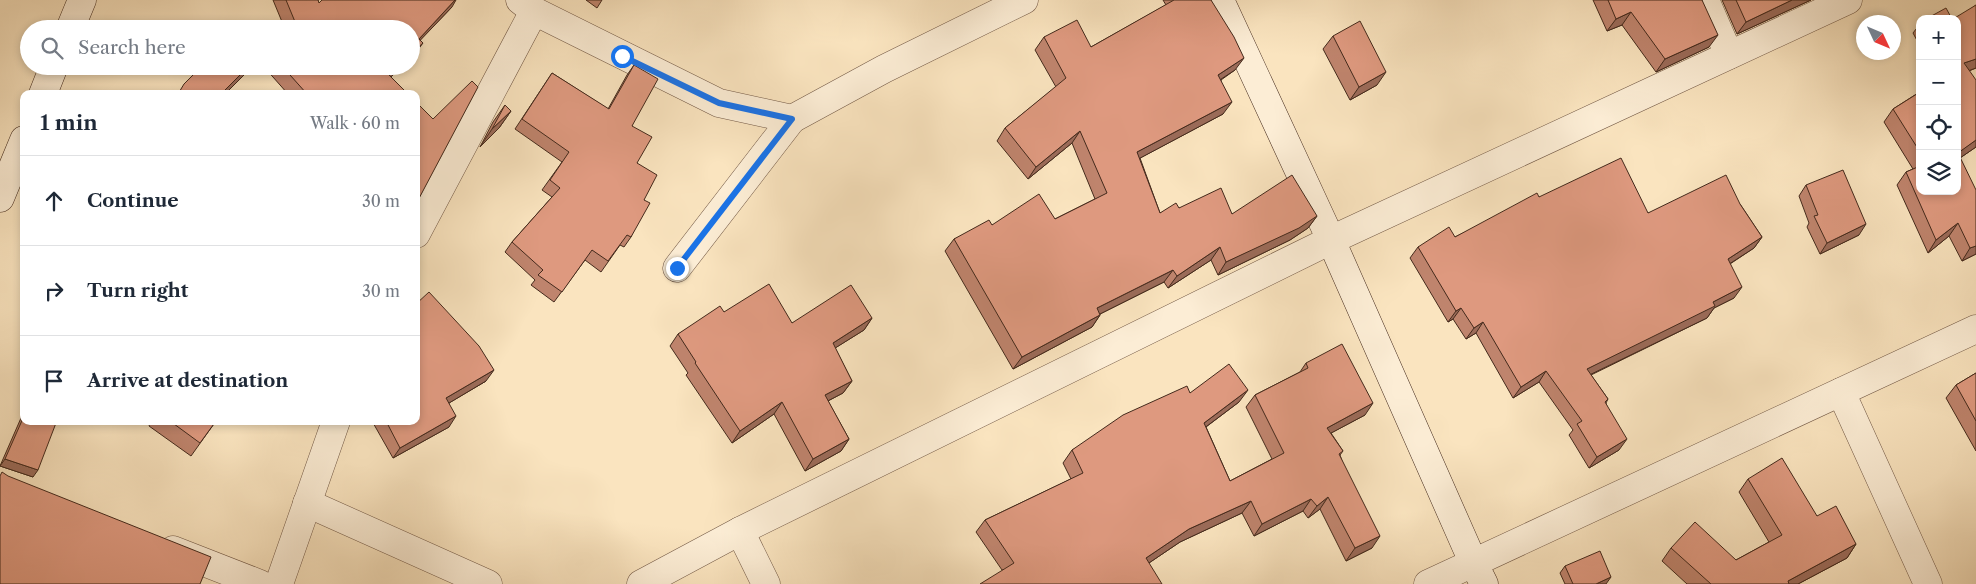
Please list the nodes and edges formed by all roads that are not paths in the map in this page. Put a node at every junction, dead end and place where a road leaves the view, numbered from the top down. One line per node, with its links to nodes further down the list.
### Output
1 (82, 0): 7 (street)
2 (1024, 0): 11 (street)
3 (1220, 0): 15 (street)
4 (1705, 0): 8 (street)
5 (1848, 0): 8 (street)
6 (527, 5): 11 (street); 14 (street)
7 (74, 20)
8 (1729, 55): 15 (street)
9 (50, 75): 10 (street)
10 (45, 90)
11 (792, 119): 16 (street)
12 (20, 150): 13 (street)
13 (0, 198)
14 (420, 226)
15 (1331, 240): 21 (street); 23 (street)
16 (677, 268)
17 (1976, 329): 18 (street)
18 (1841, 392): 23 (street); 30 (street)
19 (335, 425): 20 (street)
20 (308, 502): 25 (street); 26 (street)
21 (740, 531): 27 (street); 28 (street)
22 (149, 540): 24 (street)
23 (1479, 573): 29 (street)
24 (260, 584)
25 (279, 584)
26 (488, 584)
27 (641, 584)
28 (766, 584)
29 (1428, 584)
30 (1928, 584)

